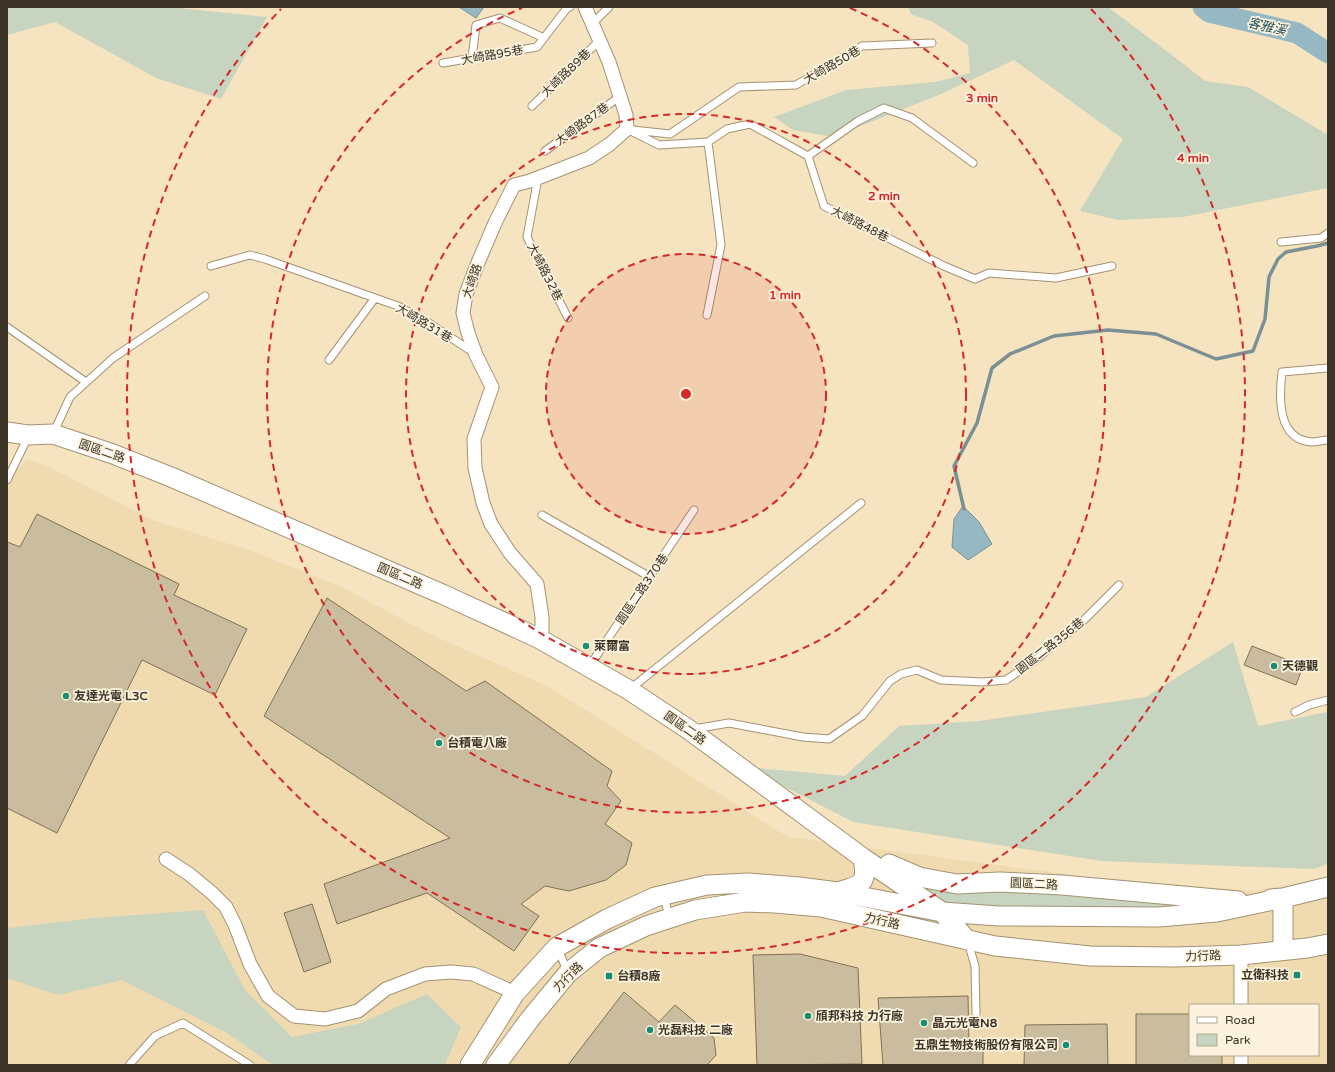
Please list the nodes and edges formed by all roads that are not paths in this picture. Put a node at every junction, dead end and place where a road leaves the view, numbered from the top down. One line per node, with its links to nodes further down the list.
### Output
1 (570, 7): 5 (lane, 大崎路95巷)
2 (585, 7): 4 (street)
3 (610, 7): 4 (lane)
4 (592, 24): 6 (street)
5 (544, 38): 8 (lane, 大崎路95巷); 8 (lane)
6 (600, 40): 10 (street); 11 (lane, 大崎路89巷)
7 (932, 43): 12 (lane, 大崎路50巷)
8 (472, 58): 9 (lane, 大崎路95巷)
9 (443, 63)
10 (619, 97): 12 (street); 14 (lane, 大崎路87巷)
11 (532, 106)
12 (627, 129): 13 (lane); 17 (street, 大崎路)
13 (708, 142): 15 (lane); 24 (lane)
14 (545, 151)
15 (808, 156): 16 (lane); 21 (lane, 大崎路48巷)
16 (974, 163)
17 (538, 178): 25 (lane, 大崎路32巷); 27 (street, 大崎路)
18 (1328, 233): 19 (lane)
19 (1281, 242)
20 (211, 266): 23 (lane, 大崎路31巷)
21 (1112, 266)
22 (205, 296): 30 (lane)
23 (375, 298): 27 (lane, 大崎路31巷); 28 (lane)
24 (707, 315)
25 (568, 318)
26 (7, 328): 30 (lane)
27 (476, 354): 41 (street, 大崎路)
28 (328, 360)
29 (1328, 368): 34 (lane)
30 (86, 382): 32 (lane)
31 (7, 432): 33 (street, 園區二路)
32 (53, 434): 33 (street, 園區二路); 41 (street, 園區二路)
33 (28, 435): 35 (lane)
34 (1328, 440)
35 (7, 480)
36 (861, 503): 43 (lane)
37 (694, 510): 39 (lane, 園區二路370巷)
38 (542, 515): 39 (lane)
39 (650, 577): 42 (lane, 園區二路370巷)
40 (1119, 585): 46 (lane, 園區二路356巷)
41 (538, 638): 42 (street, 園區二路)
42 (589, 667): 43 (street, 園區二路)
43 (629, 690): 46 (street, 園區二路)
44 (1328, 700): 45 (lane)
45 (1295, 712)
46 (688, 730): 47 (street, 園區二路)
47 (765, 785): 48 (street, 園區二路); 53 (street, 園區二路)
48 (863, 858): 51 (street); 54 (street, 園區二路)
49 (166, 859): 62 (street)
50 (1328, 887): 53 (street, 園區二路)
51 (838, 892): 52 (street, 力行路); 54 (street, 力行路)
52 (664, 895): 55 (lane); 58 (street, 力行路)
53 (1283, 898): 54 (street, 力行路); 59 (street)
54 (942, 912): 56 (street, 園區二路)
55 (669, 918): 56 (street, 力行路); 61 (street, 力行路)
56 (967, 940): 60 (street, 力行路); 64 (lane)
57 (1328, 944): 59 (street, 力行路)
58 (557, 947): 61 (lane); 62 (street, 力行路)
59 (1283, 950): 60 (street, 力行路)
60 (1241, 955): 63 (street)
61 (568, 974): 68 (street, 力行路)
62 (515, 993): 67 (street, 力行路)
63 (1241, 1004)
64 (976, 1013)
65 (128, 1065): 66 (lane)
66 (250, 1065)
67 (470, 1065)
68 (496, 1065)

